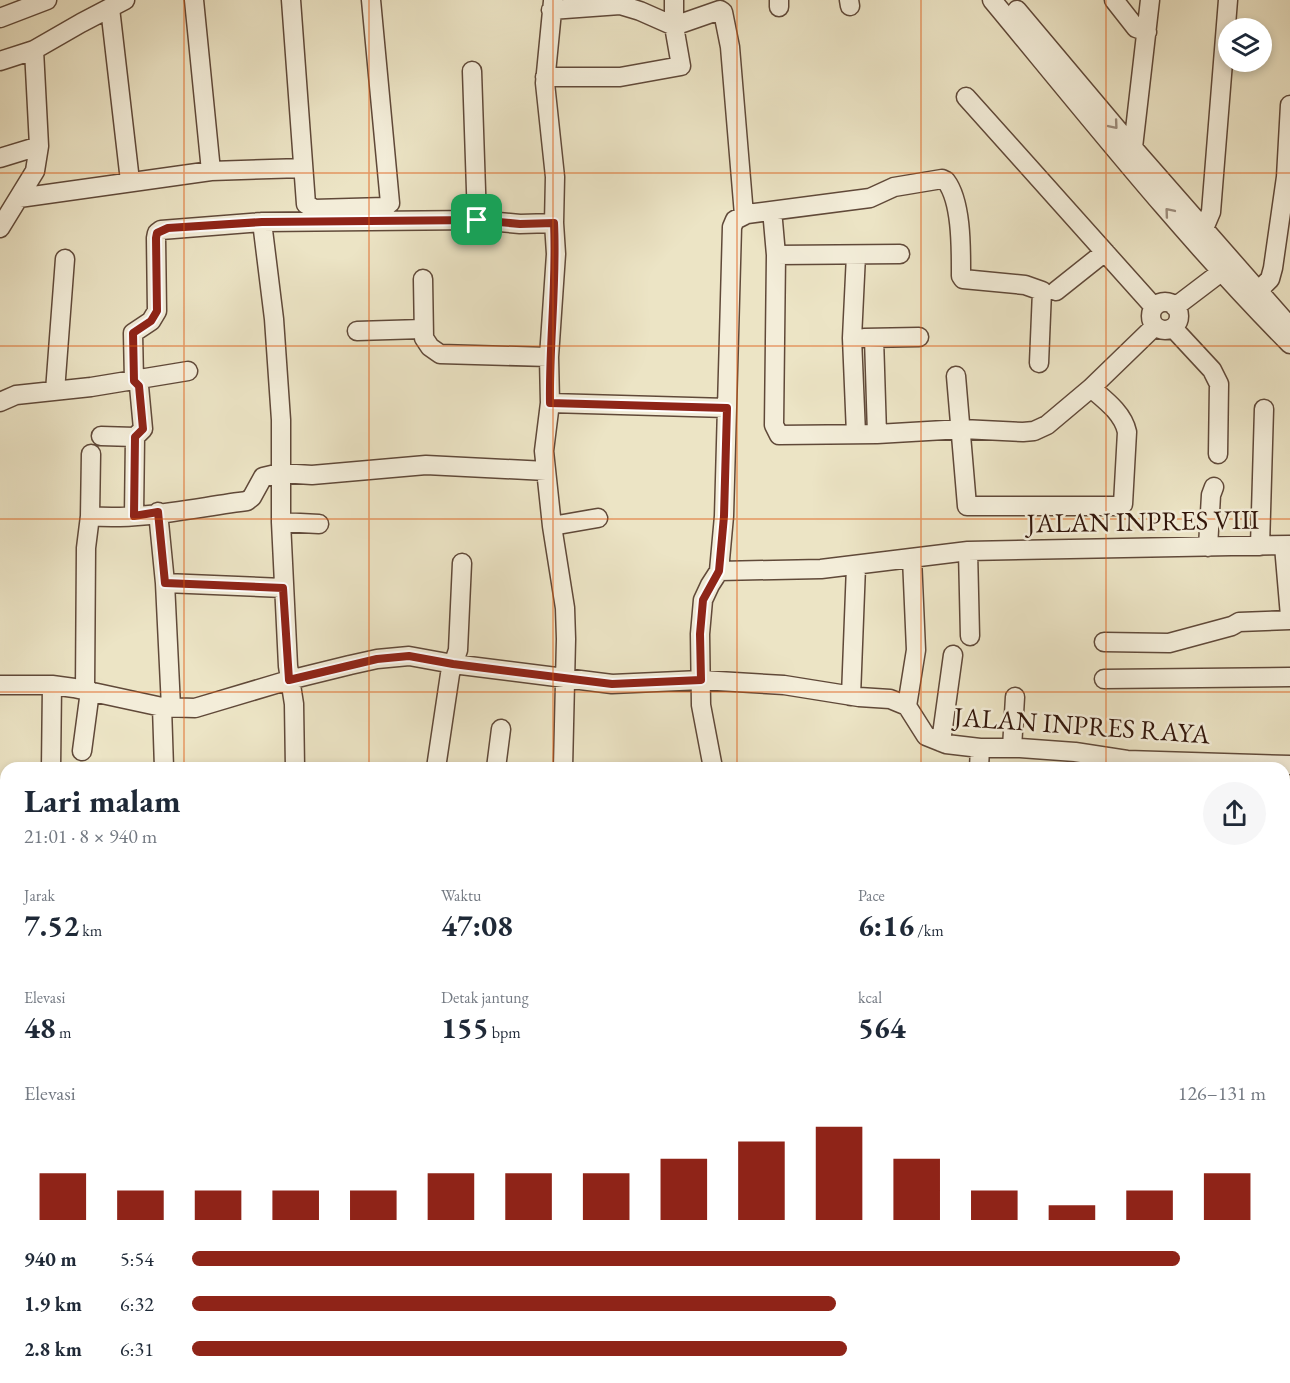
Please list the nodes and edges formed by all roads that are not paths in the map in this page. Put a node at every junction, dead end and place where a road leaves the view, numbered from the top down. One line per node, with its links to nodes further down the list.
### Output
1 (47, 0): 14 (street)
2 (194, 0): 27 (street)
3 (291, 0): 26 (street)
4 (371, 0): 26 (street)
5 (382, 0): 32 (street)
6 (674, 0): 15 (street)
7 (992, 0): 24 (street)
8 (1008, 0): 24 (street, one-way to 24)
9 (1114, 0): 16 (street)
10 (1150, 0): 16 (street)
11 (1228, 0): 38 (street)
12 (117, 4): 17 (street); 29 (street)
13 (552, 5): 15 (street); 20 (street)
14 (10, 10)
15 (674, 26): 20 (street); 31 (street)
16 (1147, 32): 24 (street)
17 (34, 50): 18 (street); 23 (street)
18 (0, 61)
19 (472, 71): 33 (street)
20 (545, 77): 36 (street)
21 (966, 97): 39 (street)
22 (1290, 105): 28 (street)
23 (39, 146): 25 (street); 30 (street)
24 (1132, 157): 38 (street)
25 (0, 158)
26 (303, 168): 27 (street)
27 (211, 171): 29 (street)
28 (1288, 177): 47 (street)
29 (130, 181): 30 (street)
30 (19, 198): 37 (street)
31 (744, 215): 59 (street); 67 (street)
32 (404, 220): 33 (street); 35 (street)
33 (477, 220): 36 (street)
34 (773, 220): 41 (street)
35 (262, 222): 62 (street); 77 (street)
36 (554, 223): 58 (street)
37 (0, 228)
38 (1201, 237): 44 (street)
39 (1105, 252): 46 (street); 48 (street)
40 (900, 254): 42 (street)
41 (776, 255): 42 (street); 70 (street)
42 (856, 255): 55 (street)
43 (65, 259): 64 (street)
44 (1227, 268): 47 (street); 49 (street)
45 (423, 279): 52 (street)
46 (1056, 291)
47 (1253, 296): 51 (street); 57 (street)
48 (1155, 307): 49 (street); 50 (street)
49 (1175, 307): 50 (street)
50 (1164, 327): 63 (street); 75 (street)
51 (1290, 327)
52 (422, 329): 53 (street); 58 (street)
53 (357, 331)
54 (919, 337): 56 (street)
55 (852, 338): 56 (street); 70 (street)
56 (874, 338): 71 (street)
57 (1290, 344)
58 (549, 357): 66 (street)
59 (1039, 363)
60 (188, 371): 62 (street)
61 (956, 376): 69 (street)
62 (134, 381): 64 (street); 73 (street)
63 (1091, 387): 69 (street); 69 (street)
64 (54, 391): 65 (street)
65 (0, 402)
66 (550, 403): 67 (street); 76 (street)
67 (727, 408): 93 (street)
68 (1264, 409): 86 (street)
69 (962, 429): 71 (street)
70 (856, 434): 71 (street)
71 (877, 434)
72 (101, 436): 73 (street)
73 (135, 437): 81 (street)
74 (91, 454): 80 (street)
75 (1218, 454)
76 (546, 471): 77 (street); 85 (street)
77 (280, 473): 79 (street); 83 (street)
78 (1214, 487): 88 (street)
79 (158, 512): 81 (street); 94 (street)
80 (90, 516): 81 (street); 108 (street)
81 (134, 516)
82 (598, 518): 85 (street)
83 (281, 522): 84 (street); 95 (street)
84 (319, 524)
85 (552, 526): 102 (street)
86 (1260, 546): 87 (street, JALAN INPRES VIII); 88 (street, JALAN INPRES VIII)
87 (1287, 546): 96 (street, JALAN INPRES VIII)
88 (1208, 547): 89 (street, JALAN INPRES VIII)
89 (968, 551): 90 (street, JALAN INPRES VIII); 97 (street)
90 (912, 558): 92 (street, JALAN INPRES VIII); 111 (street)
91 (462, 563): 100 (street)
92 (856, 566): 93 (street, JALAN INPRES VIII); 109 (street)
93 (719, 571): 105 (street)
94 (165, 583): 95 (street); 112 (street)
95 (283, 588): 104 (street)
96 (1290, 618): 98 (street)
97 (970, 636)
98 (1104, 642)
99 (953, 655): 114 (street)
100 (453, 664): 102 (street); 104 (street); 121 (street)
101 (1290, 677): 103 (street)
102 (565, 678): 105 (street); 123 (street)
103 (1104, 679)
104 (289, 680): 112 (street); 120 (street)
105 (701, 680): 109 (street); 124 (street)
106 (0, 685): 107 (street)
107 (52, 685): 108 (street); 118 (street)
108 (88, 690): 112 (street); 117 (street)
109 (851, 696): 111 (street)
110 (1015, 697): 116 (street)
111 (907, 706): 114 (street, JALAN INPRES RAYA)
112 (166, 707): 119 (street)
113 (501, 729): 122 (street)
114 (941, 742): 115 (street, JALAN INPRES RAYA)
115 (980, 748): 116 (street, JALAN INPRES RAYA); 125 (street)
116 (1012, 748): 126 (street, JALAN INPRES RAYA)
117 (82, 752)
118 (51, 762)
119 (164, 762)
120 (296, 762)
121 (436, 762)
122 (497, 762)
123 (563, 762)
124 (712, 762)
125 (980, 762)
126 (1192, 762)

